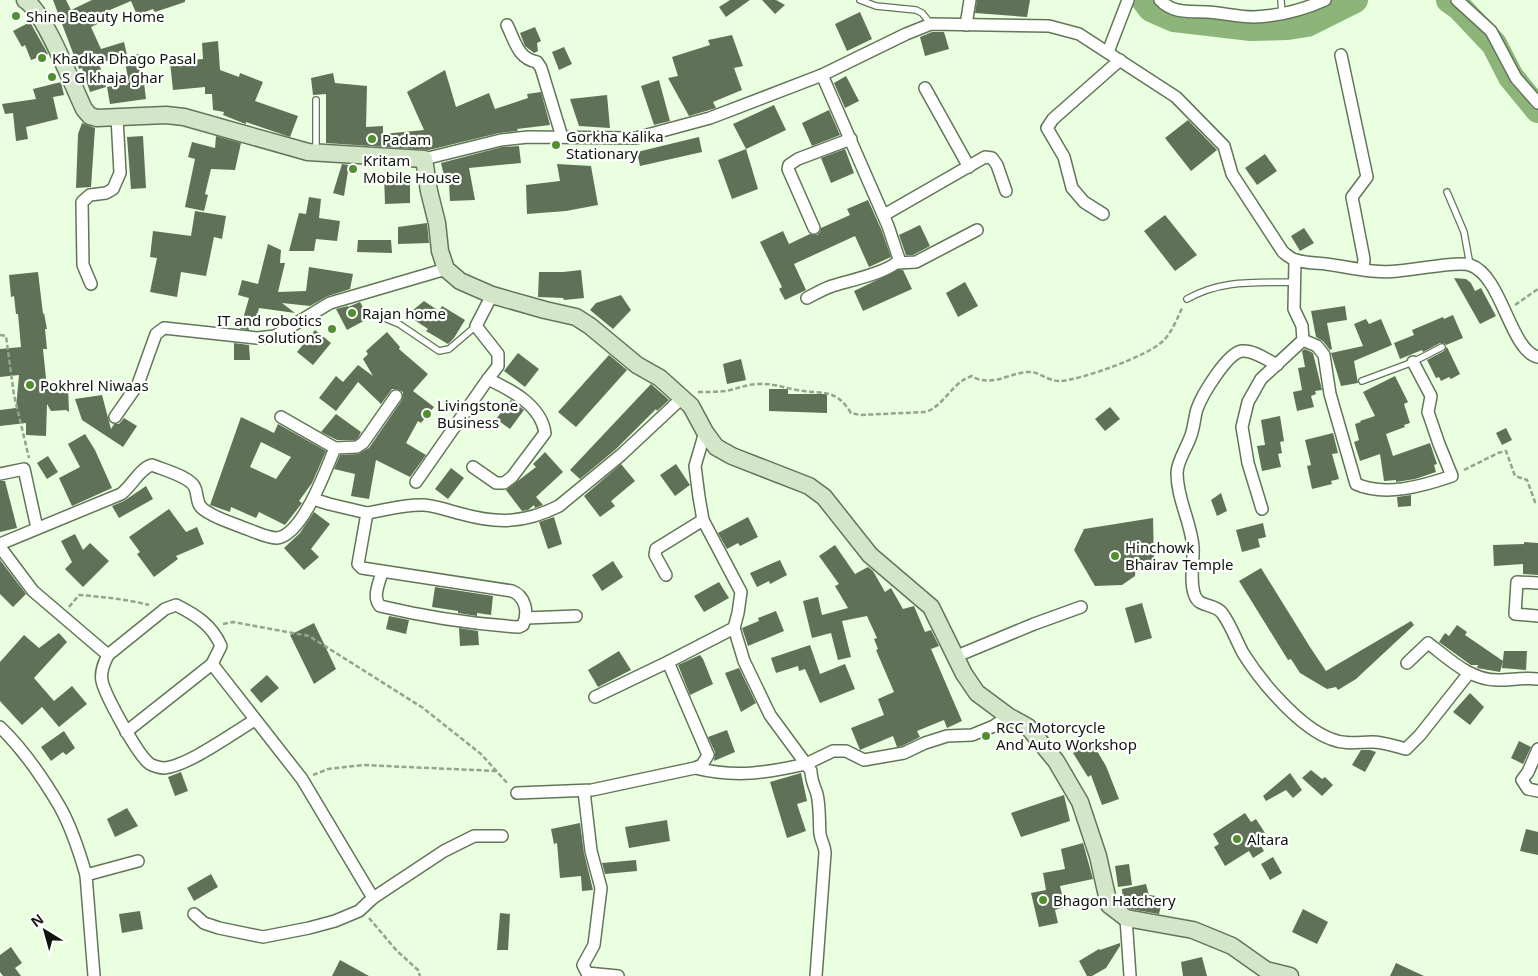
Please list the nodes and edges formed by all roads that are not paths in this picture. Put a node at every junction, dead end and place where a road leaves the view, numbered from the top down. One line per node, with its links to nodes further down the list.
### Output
1 (25, 0): 20 (street)
2 (860, 0): 10 (lane)
3 (970, 0): 12 (street)
4 (1128, 0): 13 (street)
5 (1160, 0): 9 (street)
6 (1281, 0): 9 (lane)
7 (1325, 0): 9 (street)
8 (1457, 0): 19 (street)
9 (1282, 14)
10 (931, 24): 12 (street); 16 (street)
11 (507, 25): 21 (street)
12 (966, 25): 13 (street)
13 (1108, 52): 15 (street)
14 (1341, 55): 36 (street)
15 (1120, 60): 28 (street); 32 (street)
16 (822, 74): 21 (street); 22 (street)
17 (925, 88): 25 (street)
18 (316, 100): 23 (lane)
19 (1538, 103)
20 (118, 117): 23 (street); 38 (street)
21 (562, 137): 24 (street)
22 (851, 139): 29 (street); 30 (street)
23 (316, 153): 24 (street)
24 (424, 159): 35 (street)
25 (969, 167): 26 (street); 29 (street)
26 (1006, 192)
27 (1447, 192): 34 (lane)
28 (1103, 214)
29 (884, 215): 33 (street)
30 (814, 228)
31 (977, 230): 33 (street)
32 (1295, 260): 36 (street); 37 (street)
33 (897, 264): 40 (street)
34 (1470, 265): 36 (street); 46 (street)
35 (446, 269): 39 (street); 54 (street)
36 (1363, 269)
37 (1294, 282): 41 (lane); 44 (street)
38 (91, 284)
39 (492, 295): 43 (street); 52 (street)
40 (807, 298)
41 (1187, 299)
42 (375, 314): 43 (lane)
43 (476, 326): 49 (street)
44 (1303, 340): 47 (street); 48 (street)
45 (1442, 347): 47 (lane)
46 (1538, 357)
47 (1413, 362): 50 (lane)
48 (1277, 364): 61 (street); 79 (street)
49 (488, 379): 57 (street); 59 (street)
50 (1362, 382)
51 (396, 396): 56 (street)
52 (682, 398): 55 (street); 62 (street)
53 (281, 417): 56 (street)
54 (115, 418)
55 (705, 432): 63 (street); 75 (street)
56 (335, 448): 60 (street)
57 (473, 467)
58 (0, 474): 64 (street)
59 (416, 482)
60 (313, 499): 62 (street); 64 (street)
61 (1262, 509)
62 (367, 513): 66 (street)
63 (703, 520): 67 (street); 73 (street)
64 (37, 528): 65 (street)
65 (0, 546): 74 (street)
66 (382, 572): 72 (street); 72 (street)
67 (666, 576)
68 (1538, 583): 71 (street)
69 (1081, 607): 75 (street)
70 (576, 616): 72 (street)
71 (1538, 616)
72 (526, 618)
73 (734, 628): 76 (street); 87 (street)
74 (108, 656): 78 (street); 85 (street)
75 (957, 656): 82 (street)
76 (668, 662): 81 (street); 88 (street)
77 (1407, 663): 79 (street)
78 (212, 664): 83 (street); 85 (street)
79 (1469, 673): 80 (street)
80 (1538, 679)
81 (595, 697)
82 (1008, 716): 87 (street); 97 (street)
83 (255, 720): 85 (street); 95 (street)
84 (0, 727): 94 (street)
85 (126, 732)
86 (1538, 750): 90 (street)
87 (806, 764): 88 (street); 101 (street)
88 (695, 768): 89 (street)
89 (584, 790): 91 (street); 98 (street)
90 (1538, 791)
91 (517, 793)
92 (502, 836): 95 (street)
93 (138, 861): 94 (street)
94 (86, 875): 99 (street)
95 (373, 898): 96 (street)
96 (194, 914)
97 (1126, 918): 102 (street); 103 (street)
98 (586, 974): 100 (street)
99 (94, 976)
100 (618, 976)
101 (816, 976)
102 (1130, 976)
103 (1290, 976)

